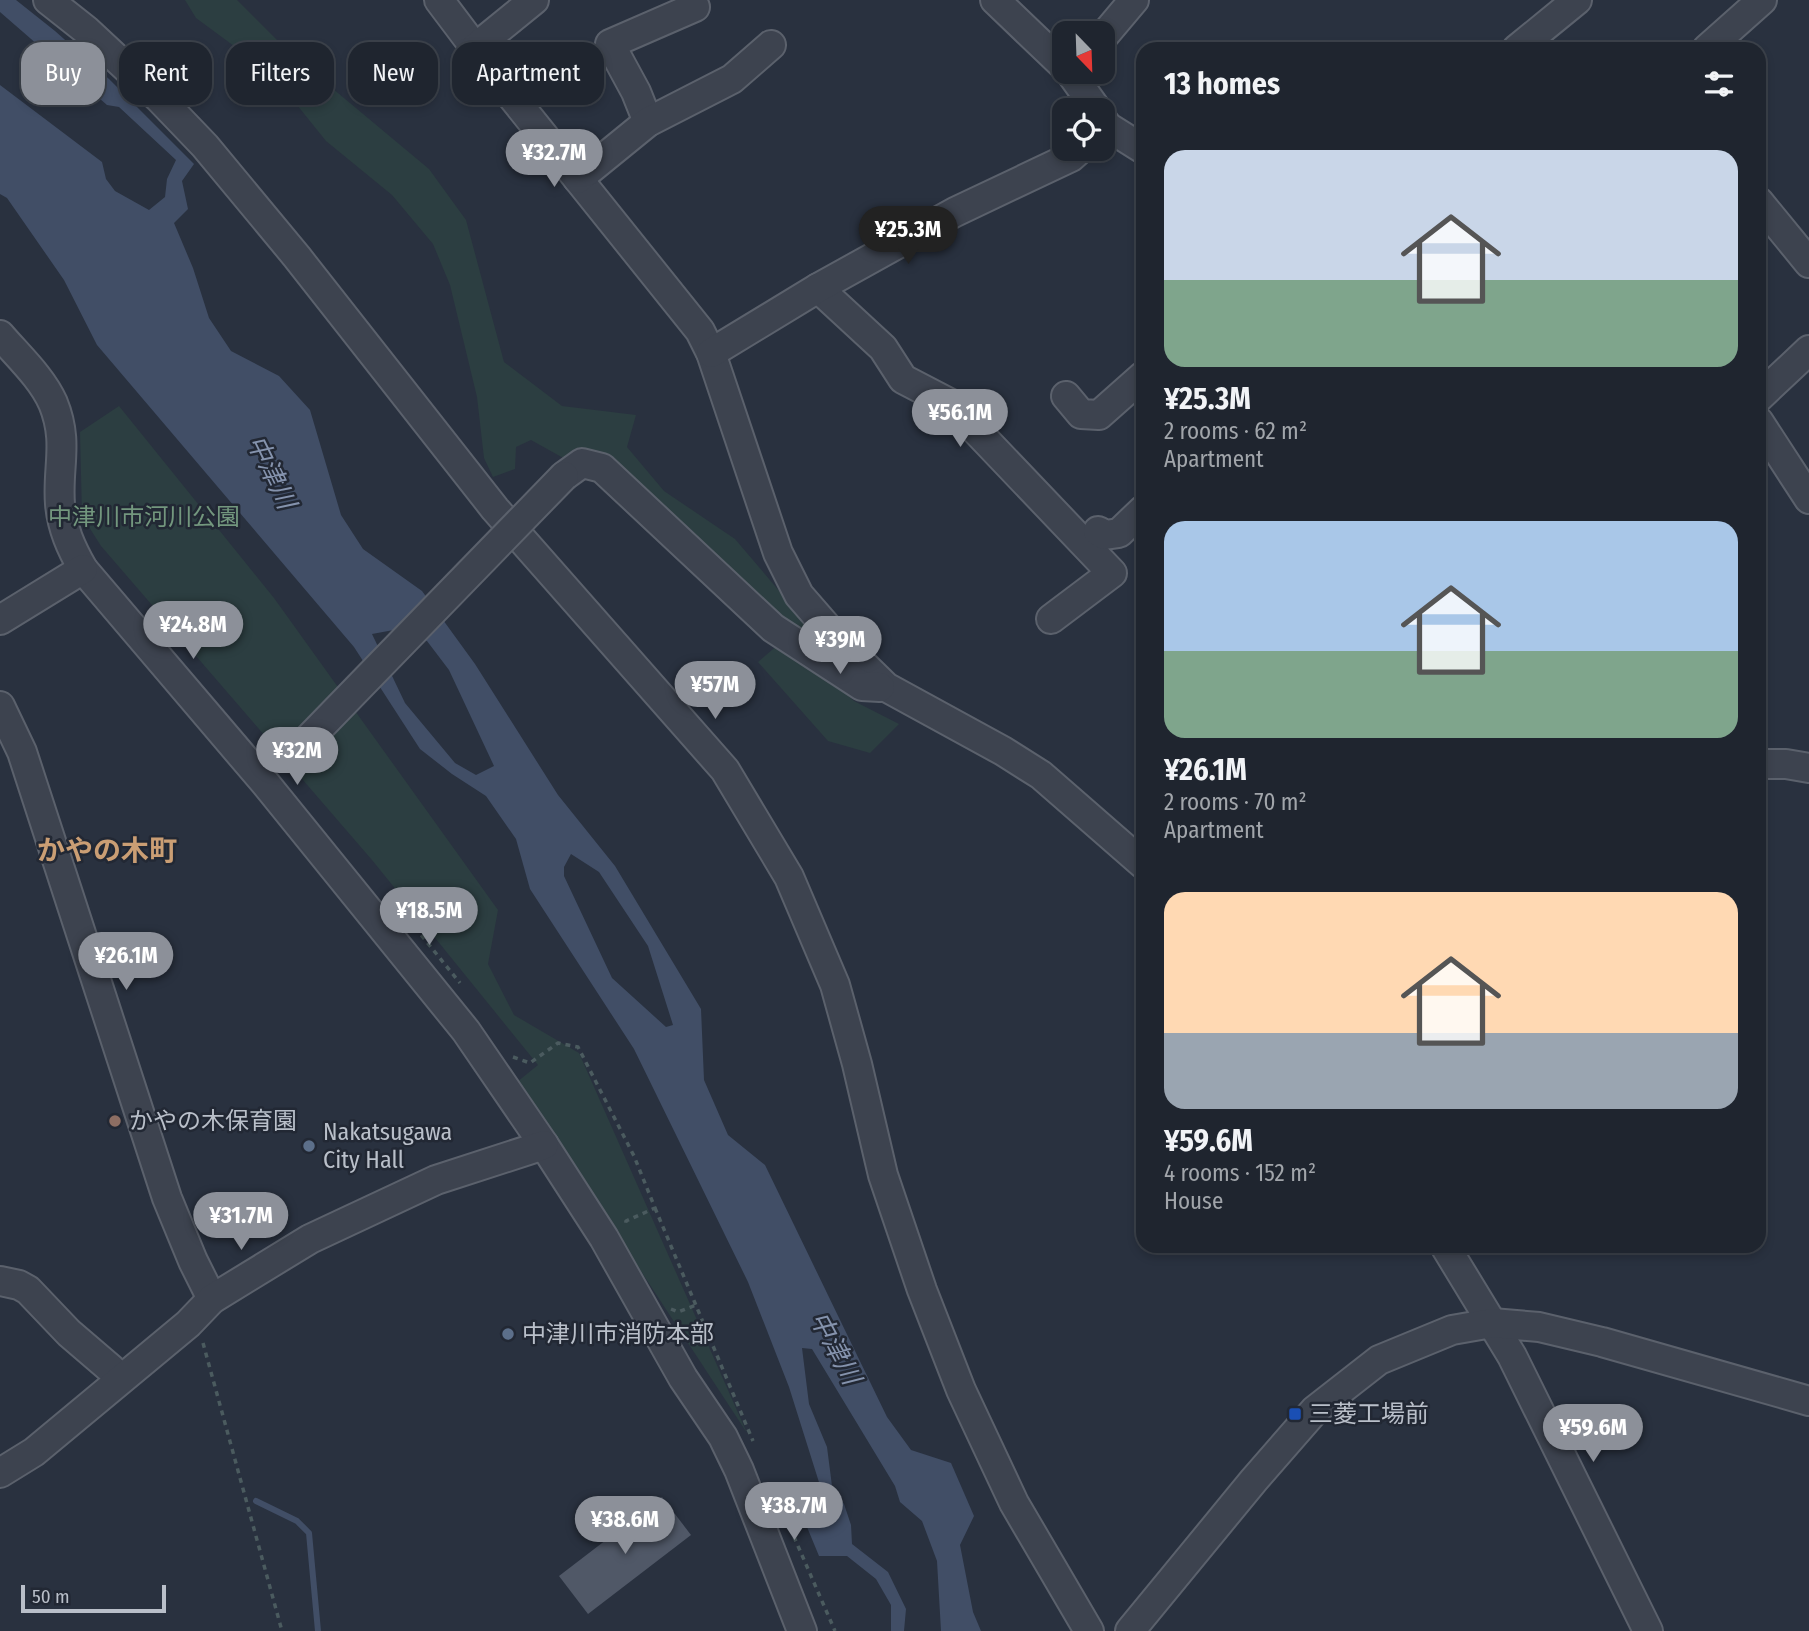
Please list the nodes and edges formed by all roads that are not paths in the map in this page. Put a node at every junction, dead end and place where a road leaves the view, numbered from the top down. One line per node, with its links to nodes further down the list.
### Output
1 (48, 0): 53 (street)
2 (439, 0): 10 (street)
3 (534, 0): 11 (street)
4 (995, 0): 15 (street)
5 (1134, 0): 9 (street)
6 (1577, 0): 12 (street)
7 (1762, 0): 13 (street)
8 (695, 7): 17 (street)
9 (1115, 23)
10 (470, 42)
11 (482, 42)
12 (1526, 42)
13 (1715, 42)
14 (771, 45): 17 (street)
15 (1052, 54)
16 (520, 105): 21 (street)
17 (648, 122): 21 (street)
18 (1115, 131): 19 (street)
19 (1136, 144)
20 (1063, 161): 24 (street)
21 (578, 179): 27 (street)
22 (1766, 211): 23 (street)
23 (1809, 263)
24 (818, 288): 27 (street); 37 (street)
25 (0, 335): 35 (street)
26 (1809, 350): 28 (street)
27 (711, 353): 38 (street)
28 (1766, 390)
29 (1136, 392): 30 (street)
30 (1066, 396)
31 (1766, 433): 32 (street)
32 (1809, 499)
33 (1136, 517): 34 (street)
34 (1098, 531)
35 (83, 569): 36 (street); 42 (street)
36 (0, 620)
37 (1052, 620)
38 (886, 687): 42 (street, bridge); 43 (street)
39 (0, 706): 47 (street)
40 (1766, 764): 41 (street)
41 (1809, 768)
42 (266, 784): 44 (street)
43 (1136, 858)
44 (544, 1145): 47 (street); 52 (street)
45 (1449, 1253): 48 (street)
46 (3, 1275): 49 (street)
47 (212, 1299): 51 (street)
48 (1492, 1323): 50 (street); 54 (street); 55 (street)
49 (111, 1369)
50 (1809, 1401)
51 (0, 1473)
52 (802, 1631)
53 (1089, 1631)
54 (1130, 1631)
55 (1648, 1631)

